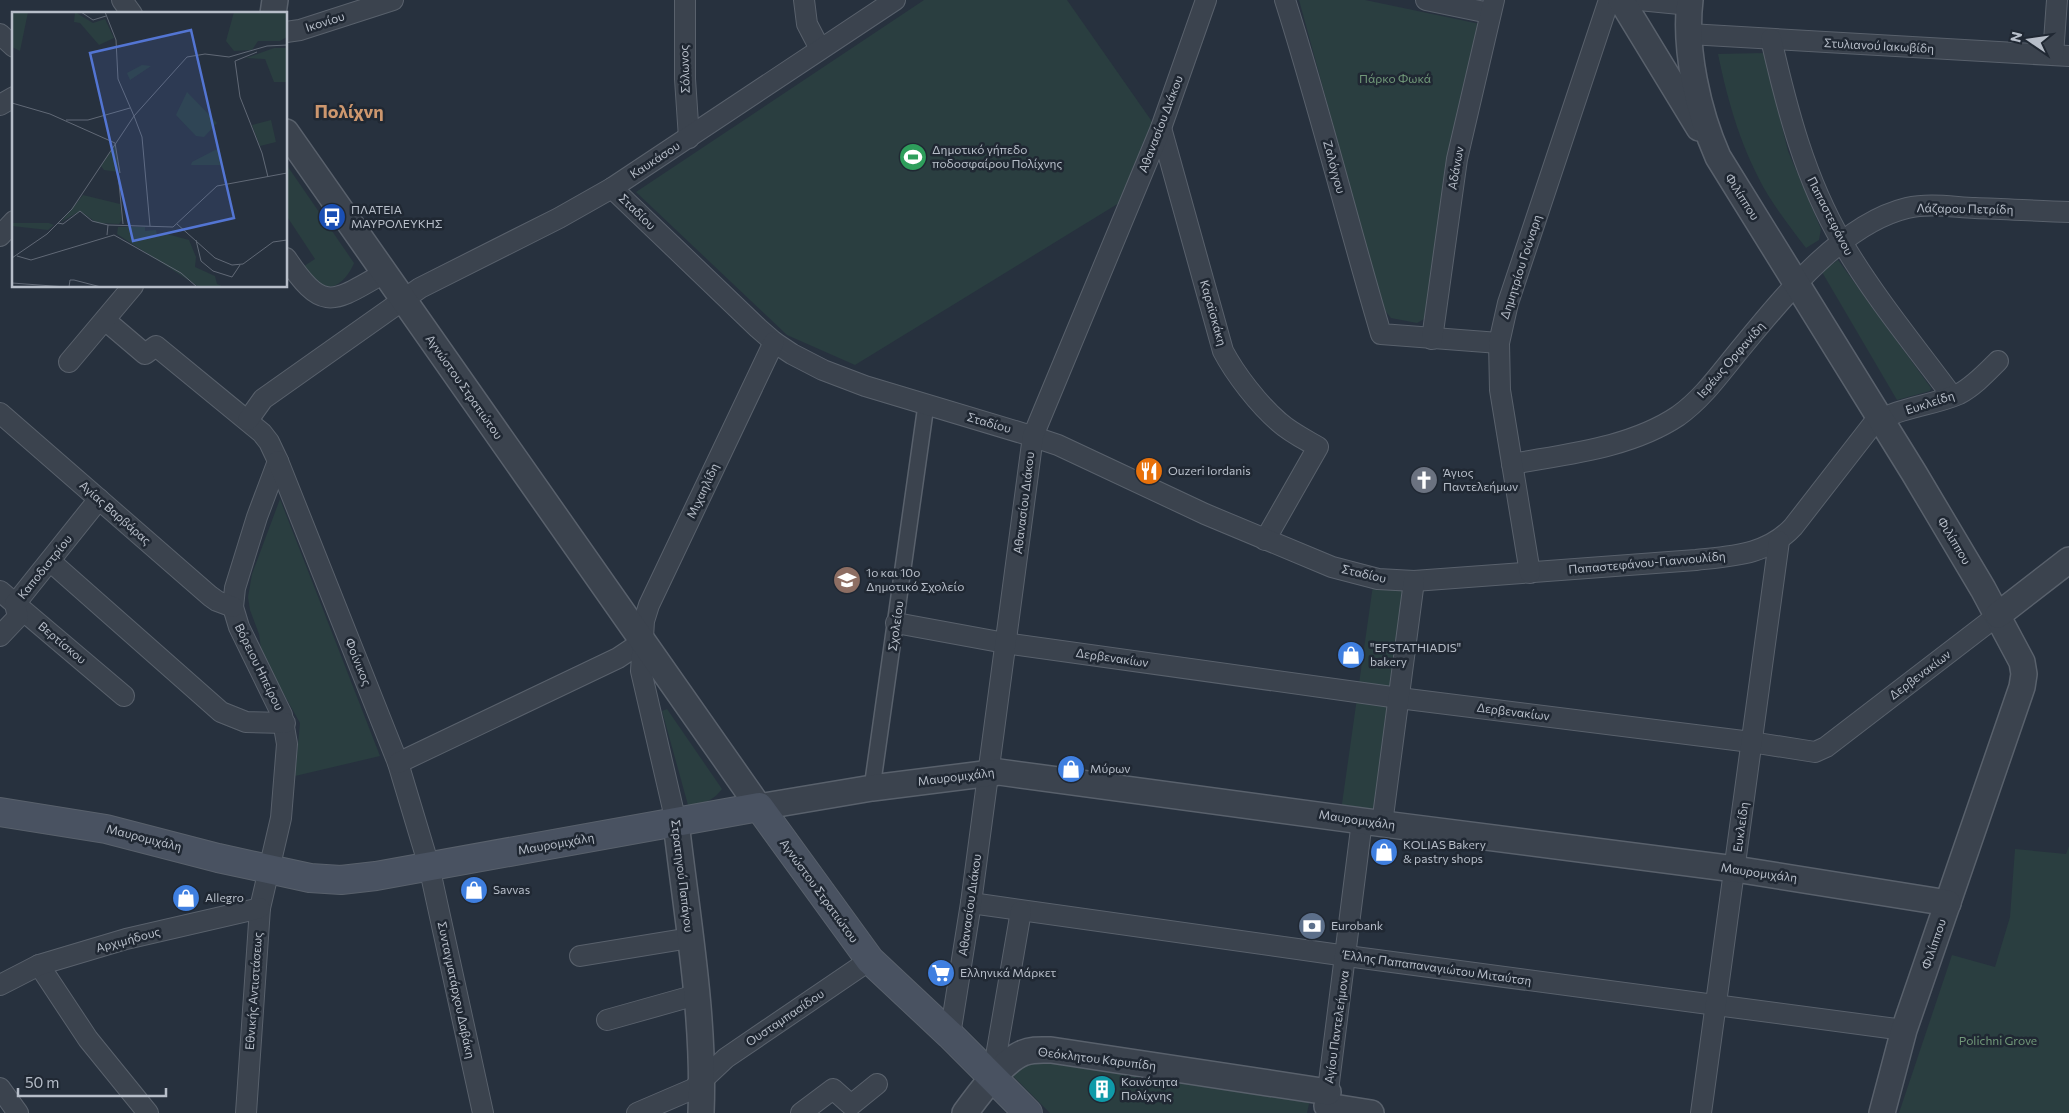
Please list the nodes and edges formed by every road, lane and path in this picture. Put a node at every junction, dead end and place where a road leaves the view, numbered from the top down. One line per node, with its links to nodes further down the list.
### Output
1 (122, 0): 15 (street)
2 (393, 0): 16 (street, Ικονίου)
3 (685, 0): 27 (street, Σόλωνος)
4 (804, 0): 21 (street)
5 (895, 0): 21 (street, Καυκάσου)
6 (1206, 0): 25 (street, Αθανασίου Διάκου)
7 (1285, 0): 40 (street, Ζαλόγγου)
8 (1426, 0): 14 (street)
9 (1609, 0): 42 (street, Δημητρίου Γούναρη)
10 (1621, 0): 28 (street)
11 (1639, 0): 13 (street)
12 (2058, 0): 22 (street)
13 (1690, 3): 18 (street, Φιλίππου)
14 (1492, 7): 40 (street, Αδάνων)
15 (131, 12)
16 (288, 32)
17 (0, 34): 20 (street)
18 (1689, 34): 19 (street, Στυλιανού Ιακωβίδη); 28 (street, Φιλίππου)
19 (1771, 39): 22 (street, Στυλιανού Ιακωβίδη); 33 (street, Παπαστεφάνου)
20 (12, 45)
21 (820, 49): 27 (street, Καυκάσου)
22 (2061, 55)
23 (12, 98): 24 (street)
24 (0, 105)
25 (1161, 128): 50 (street, Αθανασίου Διάκου); 54 (street, Καραϊσκάκη)
26 (288, 135): 35 (street, Αγνώστου Στρατιώτου)
27 (689, 138): 29 (street, Καυκάσου)
28 (1718, 157): 36 (street, Φιλίππου)
29 (612, 188): 38 (street, Καυκάσου); 41 (street, Σταδίου)
30 (2069, 212): 33 (street, Λάζαρου Πετρίδη)
31 (12, 223): 32 (street)
32 (0, 236)
33 (1841, 241): 36 (street, Λάζαρου Πετρίδη); 45 (street, Παπαστεφάνου)
34 (288, 261): 35 (street)
35 (384, 273): 38 (street, Αγνώστου Στρατιώτου)
36 (1797, 284): 49 (street, Φιλίππου); 52 (street, Ιερέως Ορφανίδη)
37 (131, 288): 39 (street)
38 (403, 300): 48 (street); 65 (street, Αγνώστου Στρατιώτου)
39 (105, 320): 44 (street); 48 (street)
40 (1432, 339): 42 (street)
41 (774, 342): 46 (street, Σταδίου); 65 (street, Μιχαηλίδη)
42 (1499, 343): 52 (street, Δημητρίου Γούναρη)
43 (1998, 361): 45 (street, Ευκλείδη)
44 (69, 362)
45 (1952, 396): 49 (street, Ευκλείδη)
46 (926, 405): 50 (street, Σταδίου); 63 (street, Σχολείου)
47 (0, 413): 53 (street, Αγίας Βαρβάρας)
48 (248, 420): 51 (street)
49 (1880, 420): 55 (street, Παπαστεφάνου-Γιαννουλίδη); 62 (street, Φιλίππου)
50 (1033, 436): 54 (street, Σταδίου); 66 (street, Αθανασίου Διάκου)
51 (278, 461): 61 (street, Βόρειου Ηπείρου); 71 (street, Φοίνικος)
52 (1512, 464): 58 (street, Δημητρίου Γούναρη)
53 (99, 499): 57 (street, Καποδιστρίου); 61 (street, Αγίας Βαρβάρας)
54 (1265, 540): 59 (street, Σταδίου)
55 (1778, 541): 58 (street, Παπαστεφάνου-Γιαννουλίδη); 70 (street, Ευκλείδη)
56 (2069, 560): 62 (street, Δερβενακίων)
57 (50, 561): 60 (street, Καποδιστρίου); 69 (street)
58 (1530, 573): 59 (street, Παπαστεφάνου-Γιαννουλίδη)
59 (1414, 581): 68 (street, Αγίου Παντελεήμονα)
60 (7, 598): 64 (street, Καποδιστρίου); 67 (street, Βερτίσκου)
61 (233, 607): 69 (street, Βόρειου Ηπείρου)
62 (1998, 615): 70 (street, Δερβενακίων); 82 (street, Φιλίππου)
63 (896, 623): 66 (street, Δερβενακίων); 73 (street, Σχολείου)
64 (0, 636)
65 (642, 642): 71 (street); 74 (street, Αγνώστου Στρατιώτου); 76 (street, Στρατηγού Παπάγου)
66 (1006, 643): 68 (street, Δερβενακίων); 72 (street, Αθανασίου Διάκου)
67 (124, 696)
68 (1399, 698): 70 (street, Δερβενακίων); 77 (street, Αγίου Παντελεήμονα)
69 (285, 723): 80 (street, Βόρειου Ηπείρου)
70 (1751, 742): 79 (street, Ευκλείδη)
71 (398, 763): 78 (street, Φοίνικος)
72 (988, 772): 73 (street, Μαυρομιχάλη); 77 (street, Μαυρομιχάλη); 81 (street, Αθανασίου Διάκου)
73 (872, 788): 74 (street, Μαυρομιχάλη)
74 (759, 807): 76 (main road, Μαυρομιχάλη); 88 (main road, Αγνώστου Στρατιώτου)
75 (0, 812): 80 (main road, Μαυρομιχάλη)
76 (676, 822): 78 (main road, Μαυρομιχάλη); 85 (street, Στρατηγού Παπάγου)
77 (1372, 823): 79 (street, Μαυρομιχάλη); 87 (street, Αγίου Παντελεήμονα)
78 (429, 866): 80 (main road, Μαυρομιχάλη); 104 (street, Συνταγματάρχου Δαβάκη)
79 (1735, 869): 82 (street, Μαυρομιχάλη); 92 (street, Ευκλείδη)
80 (269, 870): 83 (street, Εθνικής Αντιστάσεως)
81 (971, 903): 84 (street, Έλλης Παπαπαναγιώτου Μιταύτση); 95 (street, Αθανασίου Διάκου)
82 (1948, 903): 94 (street, Φιλίππου)
83 (260, 908): 89 (street, Αρχιμήδους); 103 (street, Εθνικής Αντιστάσεως)
84 (1021, 911): 87 (street, Έλλης Παπαπαναγιώτου Μιταύτση); 96 (street)
85 (690, 938): 86 (street); 91 (street, Στρατηγού Παπάγου)
86 (580, 956)
87 (1347, 956): 92 (street, Έλλης Παπαπαναγιώτου Μιταύτση); 100 (street, Αγίου Παντελεήμονα)
88 (870, 960): 95 (main road, Αγνώστου Στρατιώτου); 97 (street, Ουσταμπασίδου)
89 (39, 965): 90 (street, Αρχιμήδους); 102 (street)
90 (0, 985)
91 (696, 995): 93 (street); 97 (street, Στρατηγού Παπάγου)
92 (1715, 1006): 94 (street, Έλλης Παπαπαναγιώτου Μιταύτση); 111 (street, Ευκλείδη)
93 (606, 1020)
94 (1904, 1030): 112 (street, Φιλίππου)
95 (950, 1035): 96 (main road, Αγνώστου Στρατιώτου)
96 (994, 1078): 100 (street, Θεόκλητου Καρυπίδη); 108 (street, Θεόκλητου Καρυπίδη); 109 (main road, Αγνώστου Στρατιώτου)
97 (702, 1081): 105 (street, Ουσταμπασίδου); 106 (street, Στρατηγού Παπάγου)
98 (877, 1084): 107 (street)
99 (0, 1088): 101 (street)
100 (1327, 1104): 110 (street, Θεόκλητου Καρυπίδη)
101 (18, 1113)
102 (148, 1113)
103 (246, 1113)
104 (483, 1113)
105 (637, 1113)
106 (701, 1113)
107 (801, 1113)
108 (966, 1113)
109 (1028, 1113)
110 (1371, 1113)
111 (1701, 1113)
112 (1882, 1113)

